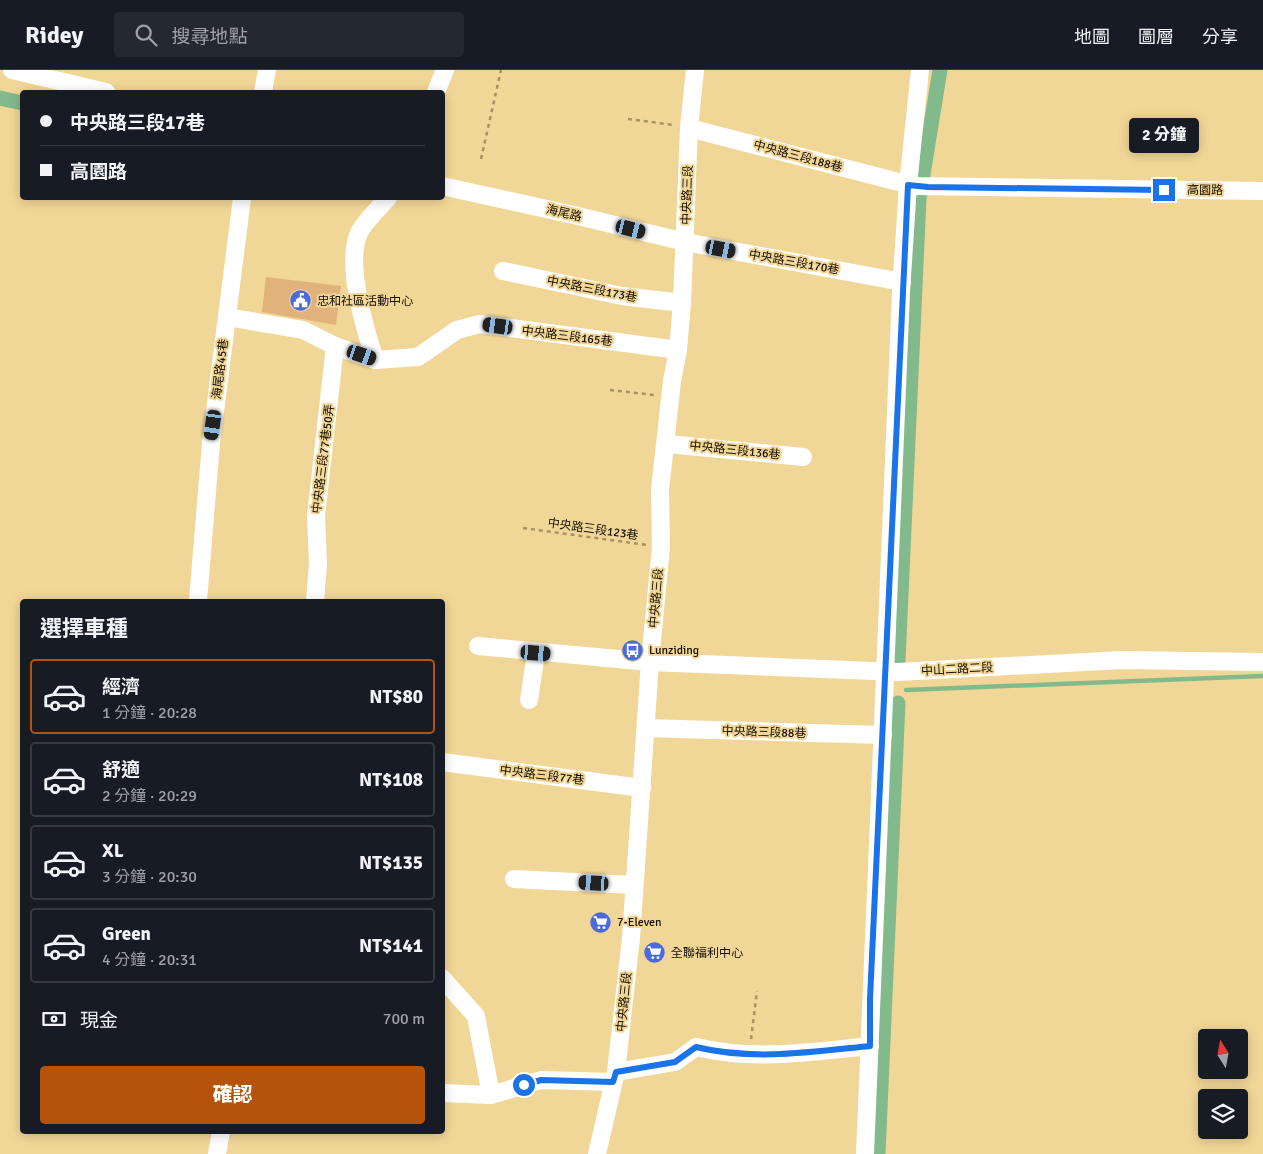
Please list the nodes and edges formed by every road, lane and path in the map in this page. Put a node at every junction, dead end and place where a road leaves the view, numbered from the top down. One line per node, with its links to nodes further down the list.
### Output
1 (12, 70): 7 (street)
2 (267, 70): 8 (street)
3 (445, 70): 9 (street)
4 (501, 70): 12 (path)
5 (695, 70): 11 (street, 中央路三段)
6 (920, 70): 13 (street)
7 (97, 90)
8 (263, 90)
9 (437, 90)
10 (628, 119): 11 (path)
11 (689, 128): 13 (street, 中央路三段188巷); 18 (street, 中央路三段)
12 (481, 159)
13 (916, 186): 15 (street, 高園路); 20 (street)
14 (445, 187): 18 (street, 海尾路)
15 (1263, 191)
16 (242, 200): 22 (street, 海尾路45巷)
17 (386, 200): 25 (street)
18 (685, 242): 20 (street, 中央路三段170巷); 21 (street, 中央路三段)
19 (503, 271): 21 (street, 中央路三段173巷)
20 (902, 282): 38 (street)
21 (682, 303): 24 (street, 中央路三段)
22 (227, 317): 23 (street); 32 (street, 海尾路45巷)
23 (335, 346): 25 (street); 33 (street, 中央路三段77巷50弄)
24 (678, 350): 25 (street, 中央路三段165巷); 27 (street, 中央路三段)
25 (375, 360)
26 (610, 390): 27 (path)
27 (671, 396): 28 (street, 中央路三段)
28 (667, 444): 29 (street, 中央路三段136巷); 31 (street, 中央路三段)
29 (803, 457)
30 (523, 528): 31 (path, 中央路三段123巷)
31 (660, 547): 36 (street, 中央路三段)
32 (198, 599)
33 (315, 599)
34 (478, 646): 35 (street, 中山二路二段)
35 (536, 653): 36 (street, 中山二路二段); 39 (street)
36 (650, 662): 38 (street, 中山二路二段); 40 (street, 中央路三段)
37 (1263, 662): 38 (street, 中山二路二段)
38 (886, 672): 41 (street)
39 (529, 700)
40 (646, 728): 41 (street, 中央路三段88巷); 43 (street, 中央路三段)
41 (883, 735): 48 (street)
42 (445, 762): 43 (street, 中央路三段77巷)
43 (642, 788): 45 (street, 中央路三段)
44 (514, 879): 45 (street)
45 (634, 885): 50 (street, 中央路三段)
46 (445, 981): 52 (street)
47 (757, 991): 49 (path)
48 (870, 1046): 49 (street); 56 (street)
49 (749, 1054): 50 (street)
50 (614, 1077): 52 (street); 55 (street, 中央路三段)
51 (445, 1093): 52 (street)
52 (491, 1095)
53 (220, 1134): 54 (street)
54 (217, 1154)
55 (597, 1154)
56 (865, 1154)

